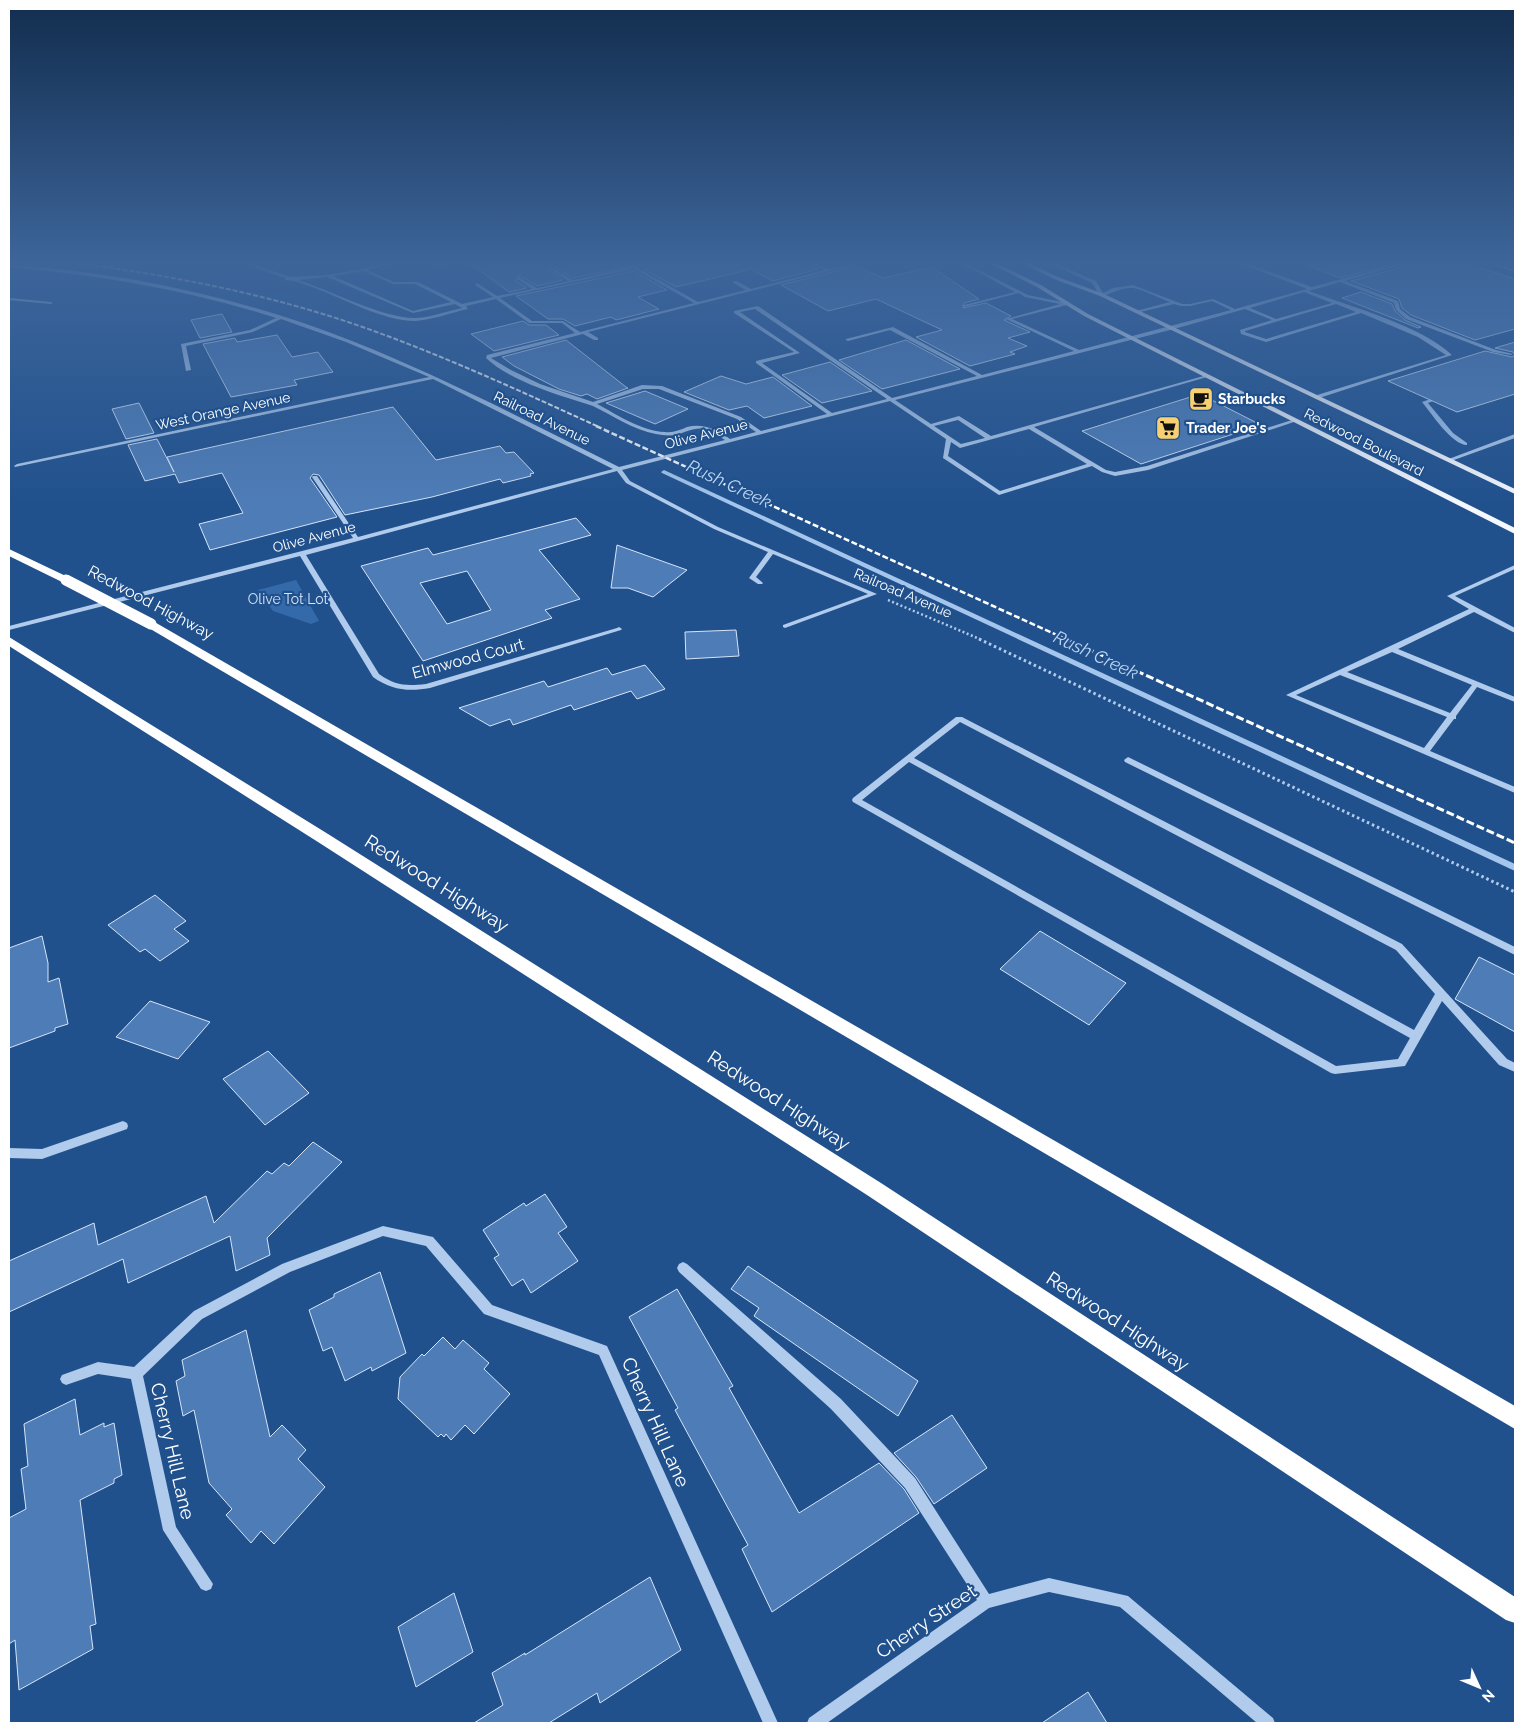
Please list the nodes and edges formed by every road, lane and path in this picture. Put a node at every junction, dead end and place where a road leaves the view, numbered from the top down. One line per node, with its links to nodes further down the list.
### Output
1 (190, 343): 15 (street)
2 (350, 343): 18 (street, Railroad Avenue)
3 (539, 343): 21 (street)
4 (783, 343): 22 (street)
5 (810, 343): 20 (street)
6 (919, 343): 16 (street)
7 (1061, 343): 13 (street)
8 (1114, 343): 13 (street, Olive Avenue)
9 (1142, 343): 17 (main road, Redwood Boulevard)
10 (1203, 343): 19 (main road, Redwood Boulevard)
11 (1432, 343): 19 (street)
12 (1473, 343): 14 (street)
13 (1079, 352): 16 (street, Olive Avenue)
14 (1511, 354)
15 (188, 370)
16 (983, 376): 20 (street, Olive Avenue)
17 (1206, 376): 23 (main road, Redwood Boulevard); 25 (street)
18 (433, 378): 33 (street, West Orange Avenue); 34 (street, Railroad Avenue)
19 (1316, 397): 31 (main road, Redwood Boulevard)
20 (890, 400): 22 (street, Olive Avenue); 24 (street)
21 (593, 404): 26 (street); 30 (street)
22 (831, 415): 26 (street, Olive Avenue)
23 (1294, 421): 32 (street); 37 (main road, Redwood Boulevard)
24 (930, 426): 28 (street); 29 (street)
25 (1030, 427): 29 (street); 32 (street)
26 (761, 433): 30 (street, Olive Avenue)
27 (1515, 436): 31 (street)
28 (948, 438): 29 (street); 32 (street)
29 (990, 438)
30 (730, 441): 34 (street, Olive Avenue)
31 (1449, 460): 36 (main road, Redwood Boulevard)
32 (1092, 464)
33 (17, 466)
34 (618, 469): 38 (street, Olive Avenue); 40 (street, Railroad Avenue)
35 (315, 477): 38 (street)
36 (1515, 492)
37 (1515, 531)
38 (356, 539): 41 (street, Olive Avenue)
39 (9, 552): 71 (highway, Redwood Highway, bridge)
40 (770, 552): 43 (street); 44 (street, Railroad Avenue)
41 (302, 554): 47 (street, Olive Avenue); 48 (street, Elmwood Court)
42 (1515, 567): 45 (street)
43 (760, 583)
44 (874, 594): 46 (street); 60 (path, Railroad Avenue)
45 (1475, 609): 49 (street); 51 (street)
46 (785, 626)
47 (9, 628)
48 (619, 629)
49 (1515, 631)
50 (9, 642): 74 (highway, Redwood Highway)
51 (1392, 649): 52 (street); 53 (street)
52 (1342, 673): 55 (street); 56 (street)
53 (1476, 684): 54 (street); 55 (street)
54 (1515, 700)
55 (1453, 717): 56 (street)
56 (1425, 752): 59 (street)
57 (909, 759): 62 (street); 63 (street); 63 (street)
58 (1128, 760): 61 (street)
59 (1515, 790)
60 (1515, 892)
61 (1515, 950)
62 (1441, 993): 63 (street); 64 (street)
63 (1416, 1036)
64 (1503, 1062): 65 (street)
65 (1515, 1068)
66 (123, 1126): 67 (street)
67 (9, 1153)
68 (683, 1268): 73 (street)
69 (136, 1374): 70 (street); 72 (street, Cherry Hill Lane); 75 (street, Cherry Hill Lane)
70 (66, 1379)
71 (1515, 1418)
72 (206, 1584)
73 (986, 1602): 76 (street, Cherry Street); 77 (street, Cherry Street)
74 (1515, 1611)
75 (771, 1723)
76 (814, 1723)
77 (1268, 1723)

